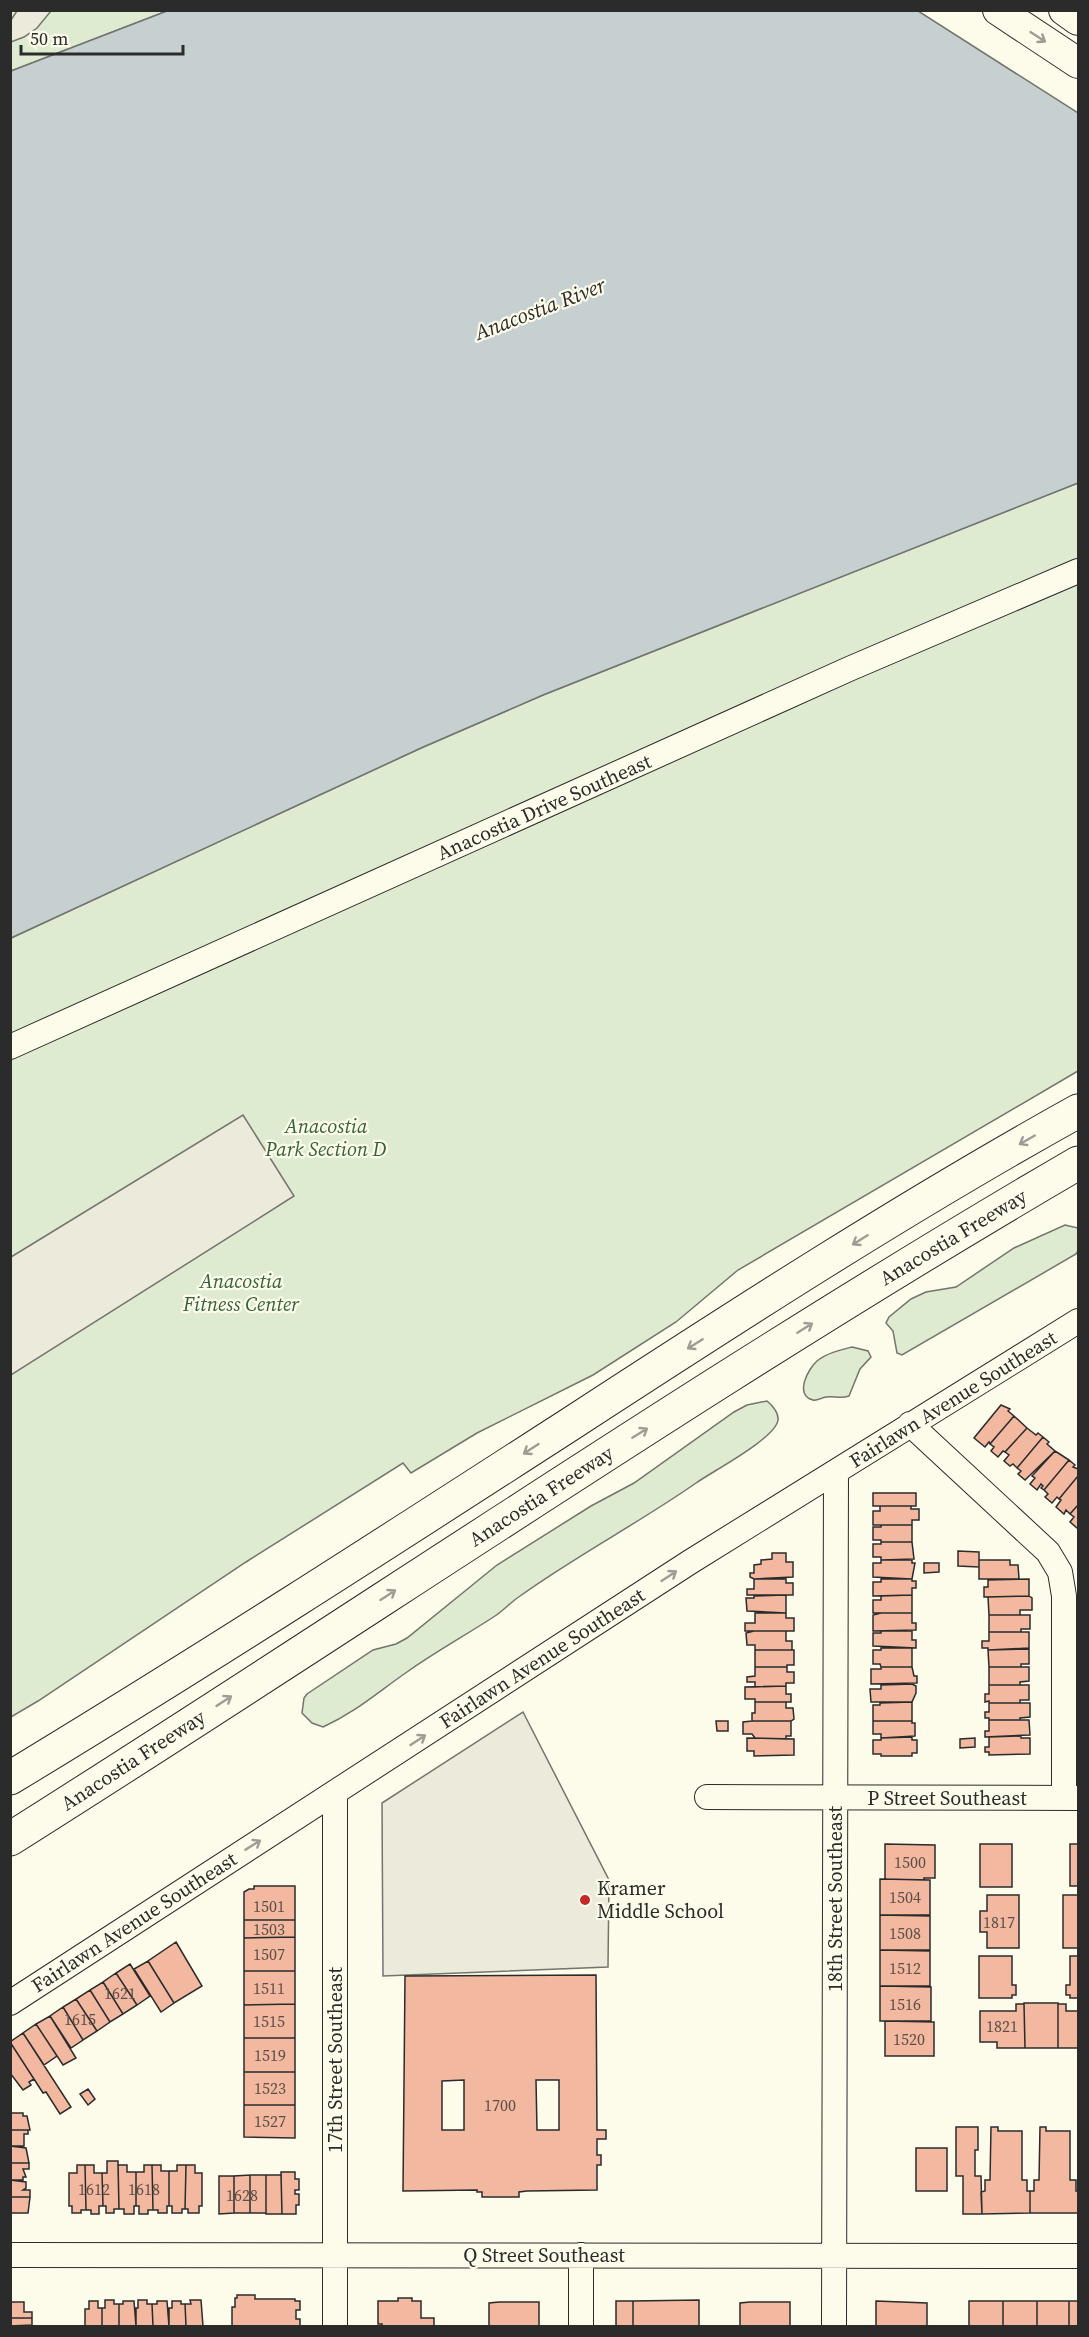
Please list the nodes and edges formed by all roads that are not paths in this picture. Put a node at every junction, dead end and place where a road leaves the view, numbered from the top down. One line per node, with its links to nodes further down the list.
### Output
1 (998, 10): 4 (main road, one-way to 4)
2 (1064, 10): 3 (main road)
3 (1078, 20)
4 (1078, 63)
5 (1078, 571): 6 (street, Anacostia Drive Southeast)
6 (10, 1047)
7 (1078, 1111): 12 (highway, one-way to 12)
8 (1078, 1163): 19 (highway, Anacostia Freeway, one-way to 8)
9 (1078, 1321): 10 (street, Fairlawn Avenue Southeast)
10 (910, 1424): 11 (street, Fairlawn Avenue Southeast); 18 (street)
11 (836, 1472): 15 (street, Fairlawn Avenue Southeast, one-way to 11); 17 (street, 18th Street Southeast)
12 (170, 1681): 13 (highway); 14 (highway)
13 (10, 1763)
14 (10, 1778)
15 (335, 1794): 20 (street, Fairlawn Avenue Southeast, one-way to 15); 22 (street, 17th Street Southeast)
16 (707, 1797): 17 (street, P Street Southeast)
17 (835, 1797): 18 (street, P Street Southeast); 24 (street, 18th Street Southeast)
18 (1071, 1798)
19 (18, 1834)
20 (10, 2003)
21 (10, 2255): 22 (street, Q Street Southeast)
22 (335, 2255): 23 (street, Q Street Southeast); 26 (street, 17th Street Southeast)
23 (581, 2255): 24 (street, Q Street Southeast); 27 (street)
24 (834, 2256): 25 (street, Q Street Southeast); 28 (street, 18th Street Southeast)
25 (1078, 2256)
26 (335, 2326)
27 (581, 2326)
28 (834, 2326)

